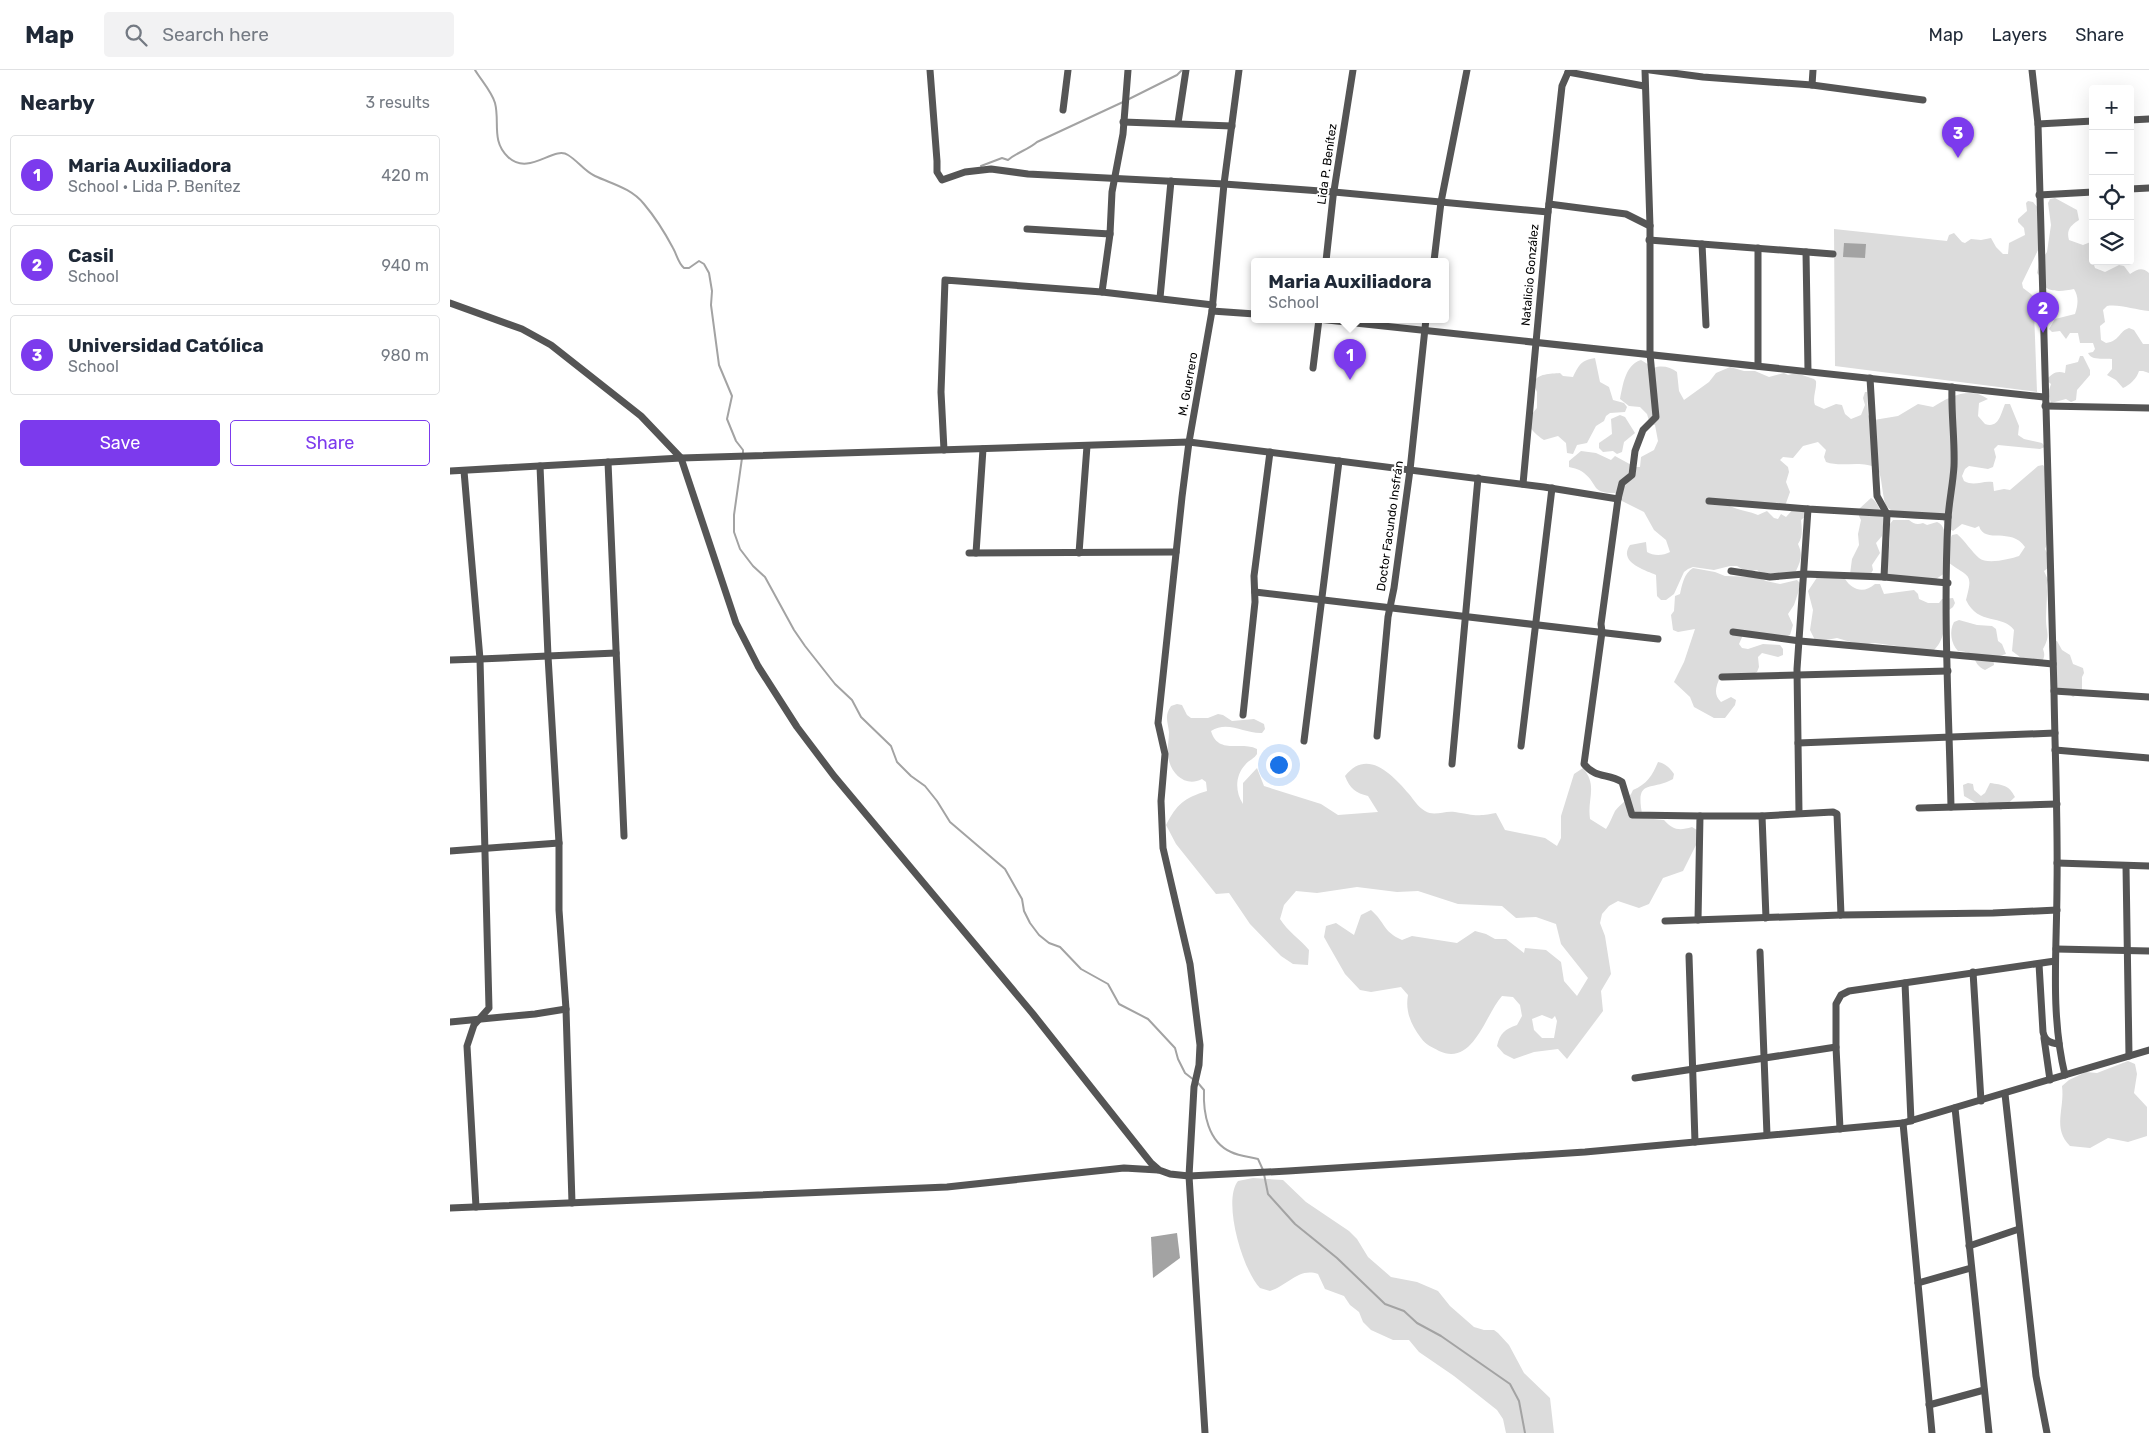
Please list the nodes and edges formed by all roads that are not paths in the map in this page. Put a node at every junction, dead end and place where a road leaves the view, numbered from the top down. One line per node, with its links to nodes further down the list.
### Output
1 (930, 70): 25 (street)
2 (1068, 70): 17 (street)
3 (1128, 70): 20 (street)
4 (1186, 70): 22 (street)
5 (1239, 70): 24 (street, M. Guerrero)
6 (1352, 70): 30 (street, Lida P. Benítez)
7 (1467, 70): 33 (street)
8 (1645, 70): 15 (street)
9 (1650, 70): 13 (street)
10 (1814, 70): 14 (street)
11 (2032, 70): 23 (street)
12 (1568, 71): 15 (street); 34 (street, Natalicio González)
13 (1704, 74): 14 (street)
14 (1812, 85): 16 (street)
15 (1644, 86): 36 (street)
16 (1924, 100)
17 (1063, 110)
18 (2149, 119): 19 (street)
19 (2134, 120)
20 (1123, 122): 22 (street); 25 (street)
21 (2089, 122): 23 (street)
22 (1178, 123): 24 (street)
23 (2038, 124): 32 (street)
24 (1232, 126): 27 (street, M. Guerrero)
25 (1114, 179): 26 (street); 38 (street)
26 (1171, 181): 27 (street); 47 (street)
27 (1224, 184): 30 (street); 49 (street, M. Guerrero)
28 (2149, 188): 29 (street)
29 (2134, 190)
30 (1334, 192): 33 (street); 44 (street, Lida P. Benítez)
31 (2089, 192): 32 (street)
32 (2039, 195): 63 (street)
33 (1442, 202): 35 (street); 45 (street)
34 (1549, 204): 35 (street, Natalicio González); 36 (street)
35 (1548, 212): 56 (street, Natalicio González)
36 (1650, 226): 39 (street)
37 (1027, 229): 38 (street)
38 (1110, 234): 46 (street)
39 (1649, 240): 40 (street); 57 (street)
40 (1702, 244): 41 (street); 54 (street)
41 (1758, 248): 42 (street); 58 (street)
42 (1806, 252): 43 (street); 60 (street)
43 (1833, 254)
44 (1326, 258)
45 (1434, 258)
46 (1102, 292): 47 (street); 69 (street)
47 (1160, 298): 49 (street)
48 (450, 303): 71 (street)
49 (1213, 308): 50 (street); 66 (street, M. Guerrero)
50 (1251, 313)
51 (1319, 323): 59 (street)
52 (1361, 323): 55 (street)
53 (1426, 323): 55 (street, Doctor Facundo Insfrán)
54 (1706, 325)
55 (1425, 329): 56 (street); 75 (street, Doctor Facundo Insfrán)
56 (1536, 341): 57 (street); 79 (street, Natalicio González)
57 (1650, 354): 58 (street); 81 (street)
58 (1758, 366): 60 (street)
59 (1313, 368)
60 (1808, 371): 61 (street)
61 (1870, 378): 62 (street); 84 (street)
62 (1952, 387): 63 (street); 85 (street)
63 (2044, 397): 64 (street)
64 (2045, 406): 65 (street); 106 (street)
65 (2149, 408)
66 (1189, 442): 67 (street); 70 (street); 86 (street, M. Guerrero)
67 (1087, 446): 68 (street); 87 (street)
68 (983, 449): 69 (street); 87 (street)
69 (944, 450): 71 (street)
70 (1270, 452): 72 (street); 92 (street)
71 (681, 458): 73 (street); 170 (street)
72 (1339, 461): 75 (street); 93 (street)
73 (608, 462): 74 (street); 101 (street)
74 (540, 466): 76 (street); 103 (street)
75 (1410, 470): 78 (street); 94 (street, Doctor Facundo Insfrán)
76 (464, 471): 77 (street); 105 (street)
77 (450, 472)
78 (1478, 478): 79 (street); 95 (street)
79 (1523, 484): 80 (street)
80 (1552, 488): 81 (street); 96 (street)
81 (1618, 498): 97 (street)
82 (1709, 501): 83 (street)
83 (1808, 509): 84 (street); 89 (street)
84 (1887, 514): 85 (street); 90 (street)
85 (1948, 517): 91 (street)
86 (1176, 552): 87 (street); 171 (street, M. Guerrero)
87 (1079, 553)
88 (1731, 571): 89 (street)
89 (1804, 574): 90 (street); 100 (street)
90 (1884, 577): 91 (street)
91 (1948, 583): 102 (street)
92 (1255, 592): 93 (street); 112 (street)
93 (1323, 600): 94 (street); 116 (street)
94 (1390, 608): 95 (street); 114 (street, Doctor Facundo Insfrán)
95 (1466, 616): 96 (street); 121 (street)
96 (1536, 625): 97 (street); 118 (street)
97 (1602, 632): 99 (street); 126 (street)
98 (1733, 632): 100 (street)
99 (1658, 639)
100 (1800, 640): 102 (street); 108 (street)
101 (616, 653): 103 (street); 128 (street)
102 (1948, 654): 106 (street); 107 (street)
103 (548, 656): 105 (street); 129 (street)
104 (450, 660): 105 (street)
105 (480, 660): 130 (street)
106 (2053, 664): 110 (street)
107 (1948, 671): 108 (street); 115 (street)
108 (1797, 674): 109 (street); 117 (street)
109 (1722, 677)
110 (2054, 691): 111 (street); 113 (street)
111 (2149, 696)
112 (1243, 715)
113 (2055, 733): 115 (street); 119 (street)
114 (1377, 736)
115 (1950, 737): 117 (street); 123 (street)
116 (1304, 741)
117 (1798, 743): 125 (street)
118 (1521, 746)
119 (2055, 750): 120 (street); 122 (street)
120 (2149, 758)
121 (1452, 764)
122 (2057, 804): 123 (street); 132 (street)
123 (1951, 807): 124 (street)
124 (1919, 808)
125 (1799, 813): 127 (street); 136 (street)
126 (1700, 816): 127 (street); 138 (street)
127 (1762, 816): 137 (street)
128 (624, 836)
129 (559, 843): 130 (street); 149 (street)
130 (486, 848): 131 (street); 150 (street)
131 (450, 851)
132 (2058, 862): 133 (street); 135 (street)
133 (2126, 866): 134 (street); 141 (street)
134 (2149, 866)
135 (2057, 910): 136 (street); 140 (street)
136 (1841, 915): 137 (street)
137 (1766, 918): 138 (street)
138 (1698, 920): 139 (street)
139 (1665, 921)
140 (2056, 949): 141 (street); 145 (street)
141 (2127, 950): 142 (street); 156 (street)
142 (2149, 951)
143 (1760, 952): 157 (street)
144 (1689, 956): 158 (street)
145 (2055, 961): 146 (street); 153 (street)
146 (2039, 964): 147 (street); 152 (street)
147 (1973, 972): 148 (street); 163 (street)
148 (1905, 983): 154 (street); 165 (street)
149 (566, 1009): 150 (street); 172 (street)
150 (481, 1018): 151 (street); 173 (street)
151 (450, 1022)
152 (2044, 1038): 153 (street); 161 (street)
153 (2058, 1044): 159 (street)
154 (1836, 1047): 157 (street); 167 (street)
155 (2149, 1050): 156 (street)
156 (2129, 1056): 159 (street)
157 (1764, 1059): 158 (street); 168 (street)
158 (1693, 1070): 160 (street); 169 (street)
159 (2065, 1075): 161 (street)
160 (1635, 1078)
161 (2050, 1080): 162 (street)
162 (2005, 1094): 163 (street); 175 (street)
163 (1981, 1101): 164 (street)
164 (1955, 1108): 165 (street); 176 (street)
165 (1911, 1121): 166 (street)
166 (1902, 1123): 167 (street); 178 (street)
167 (1840, 1128): 168 (street)
168 (1767, 1135): 169 (street)
169 (1696, 1142): 171 (street)
170 (1159, 1170): 171 (street); 172 (street)
171 (1189, 1176): 181 (street, M. Guerrero)
172 (572, 1203): 173 (street)
173 (476, 1207): 174 (street)
174 (450, 1208)
175 (2019, 1229): 176 (street); 184 (street)
176 (1969, 1246): 177 (street)
177 (1971, 1268): 178 (street); 179 (street)
178 (1918, 1283): 180 (street)
179 (1984, 1390): 180 (street); 183 (street)
180 (1929, 1405): 182 (street)
181 (1205, 1433)
182 (1932, 1433)
183 (1988, 1433)
184 (2047, 1433)

